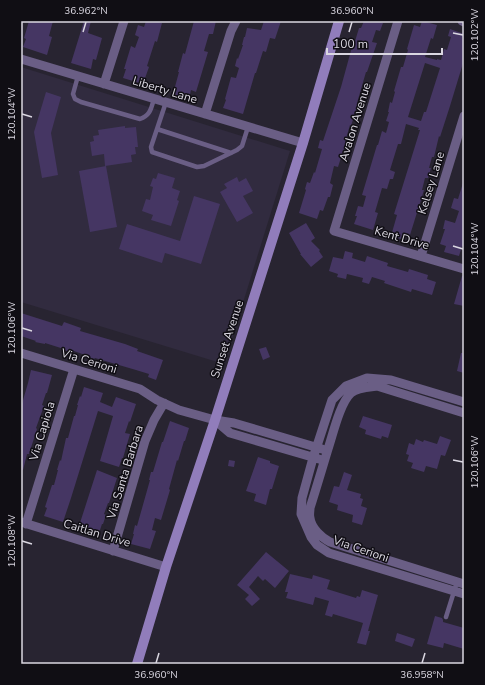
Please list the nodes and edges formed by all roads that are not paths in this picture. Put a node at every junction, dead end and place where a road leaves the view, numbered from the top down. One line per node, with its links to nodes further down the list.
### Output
1 (124, 21): 7 (street)
2 (236, 21): 10 (street)
3 (339, 21): 14 (main road, Sunset Avenue)
4 (398, 21): 16 (street, Avalon Avenue)
5 (21, 60): 6 (street, Liberty Lane)
6 (78, 76): 7 (street, Liberty Lane); 8 (lane)
7 (104, 84): 8 (street, Liberty Lane)
8 (154, 99): 9 (street, Liberty Lane)
9 (166, 102): 10 (street, Liberty Lane); 13 (lane)
10 (205, 114): 12 (street, Liberty Lane)
11 (464, 116): 17 (street, Kelsey Lane)
12 (248, 127): 14 (street, Liberty Lane); 15 (lane)
13 (157, 129): 15 (lane); 15 (lane)
14 (303, 143): 24 (main road, Sunset Avenue)
15 (231, 153)
16 (334, 231): 17 (street, Kent Drive)
17 (421, 256): 18 (street, Kent Drive)
18 (464, 269)
19 (21, 353): 20 (street, Via Cerioni)
20 (74, 369): 22 (street, Via Cerioni); 29 (street, Via Capiola)
21 (464, 402): 25 (street, Via Cerioni)
22 (164, 403): 24 (street, Via Cerioni); 30 (street, Via Santa Barbara)
23 (464, 413): 26 (street, Via Cerioni)
24 (215, 420): 25 (street, Via Cerioni); 27 (street, Via Cerioni); 31 (main road, Sunset Avenue)
25 (317, 447): 26 (street, Via Cerioni); 27 (street, Via Cerioni)
26 (328, 451): 28 (street, Via Cerioni)
27 (313, 458): 28 (street, Via Cerioni); 33 (street, Via Cerioni)
28 (324, 461): 32 (street, Via Cerioni)
29 (23, 523): 30 (street, Caitlan Drive)
30 (113, 551): 31 (street, Caitlan Drive)
31 (166, 567): 36 (main road, Sunset Avenue)
32 (460, 583): 33 (lane)
33 (454, 591): 34 (street, Via Cerioni); 35 (lane)
34 (464, 594)
35 (446, 617)
36 (137, 664)

